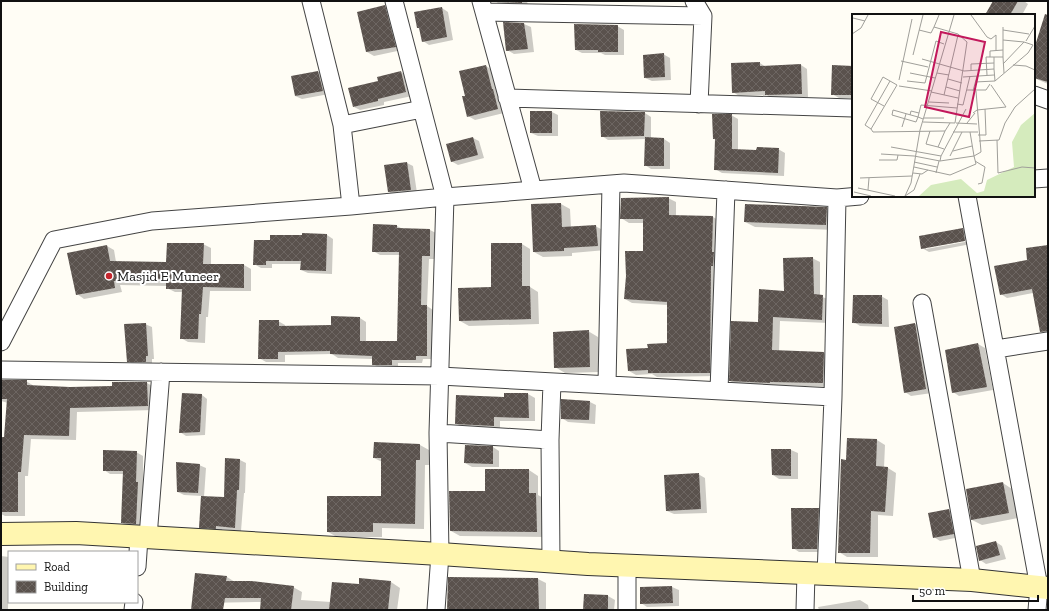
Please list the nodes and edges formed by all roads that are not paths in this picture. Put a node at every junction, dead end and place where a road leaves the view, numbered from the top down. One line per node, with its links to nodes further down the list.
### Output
1 (312, 1): 13 (street)
2 (394, 1): 12 (street)
3 (694, 1): 6 (street)
4 (482, 7): 5 (street); 8 (street)
5 (567, 7): 6 (street)
6 (703, 16): 10 (street)
7 (1035, 95): 9 (street)
8 (507, 98): 10 (street); 17 (street)
9 (1048, 100)
10 (699, 104): 11 (street)
11 (852, 108)
12 (422, 109): 13 (street); 19 (street)
13 (342, 125): 23 (street)
14 (1048, 178): 15 (street)
15 (1035, 180)
16 (611, 184): 17 (street); 18 (street); 32 (street)
17 (532, 190): 19 (street)
18 (726, 190): 22 (street); 33 (street)
19 (445, 197): 23 (street); 30 (street)
20 (852, 197): 22 (street)
21 (967, 197): 27 (street)
22 (836, 198): 34 (street)
23 (351, 206): 26 (street)
24 (922, 303): 44 (street)
25 (1048, 340): 27 (street)
26 (1, 342)
27 (996, 349): 45 (street)
28 (1, 370): 29 (street)
29 (161, 372): 30 (street); 38 (street)
30 (440, 376): 31 (street); 35 (street)
31 (552, 382): 32 (street); 36 (street)
32 (607, 385): 33 (street)
33 (719, 391): 34 (street)
34 (833, 397): 43 (street)
35 (438, 433): 36 (street); 39 (street)
36 (550, 440): 40 (street)
37 (1, 534): 38 (main road)
38 (144, 537): 39 (main road); 41 (street)
39 (440, 554): 40 (main road); 46 (street)
40 (551, 561): 42 (main road)
41 (138, 563)
42 (627, 564): 43 (main road); 47 (street)
43 (816, 574): 44 (main road); 48 (street)
44 (972, 580): 45 (main road)
45 (1044, 587): 49 (street)
46 (436, 610)
47 (627, 610)
48 (805, 610)
49 (1037, 610)

